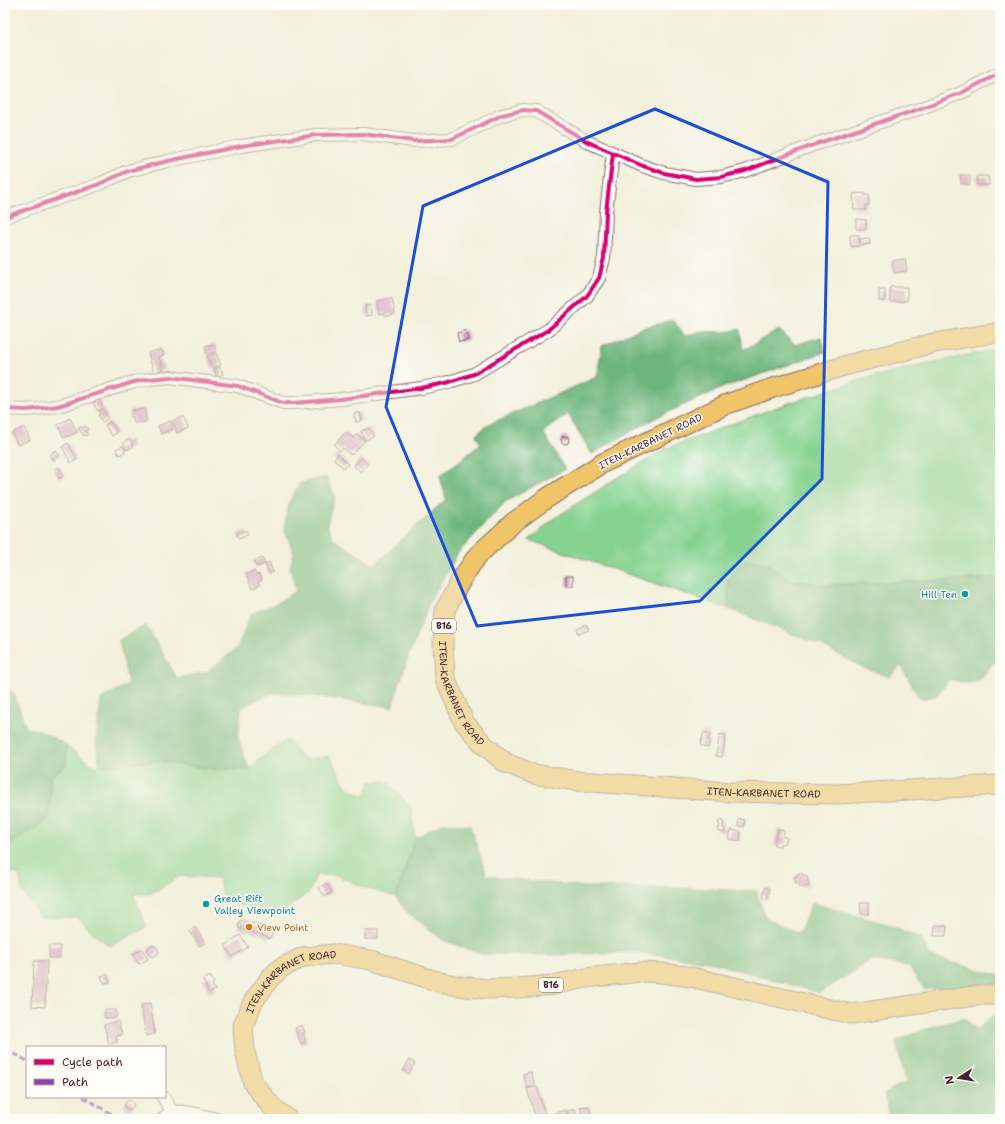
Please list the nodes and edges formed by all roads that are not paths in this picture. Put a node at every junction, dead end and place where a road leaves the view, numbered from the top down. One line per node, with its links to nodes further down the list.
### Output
1 (1000, 73): 2 (street)
2 (612, 153): 3 (street); 5 (street)
3 (5, 217)
4 (1000, 332): 6 (main road, ITEN-KARBANET ROAD / B16)
5 (5, 409)
6 (1000, 785)
7 (1000, 995): 12 (main road, ITEN-KARBANET ROAD / B16)
8 (164, 1098): 9 (street)
9 (173, 1112): 10 (street); 11 (street)
10 (163, 1119)
11 (216, 1119)
12 (288, 1119)

